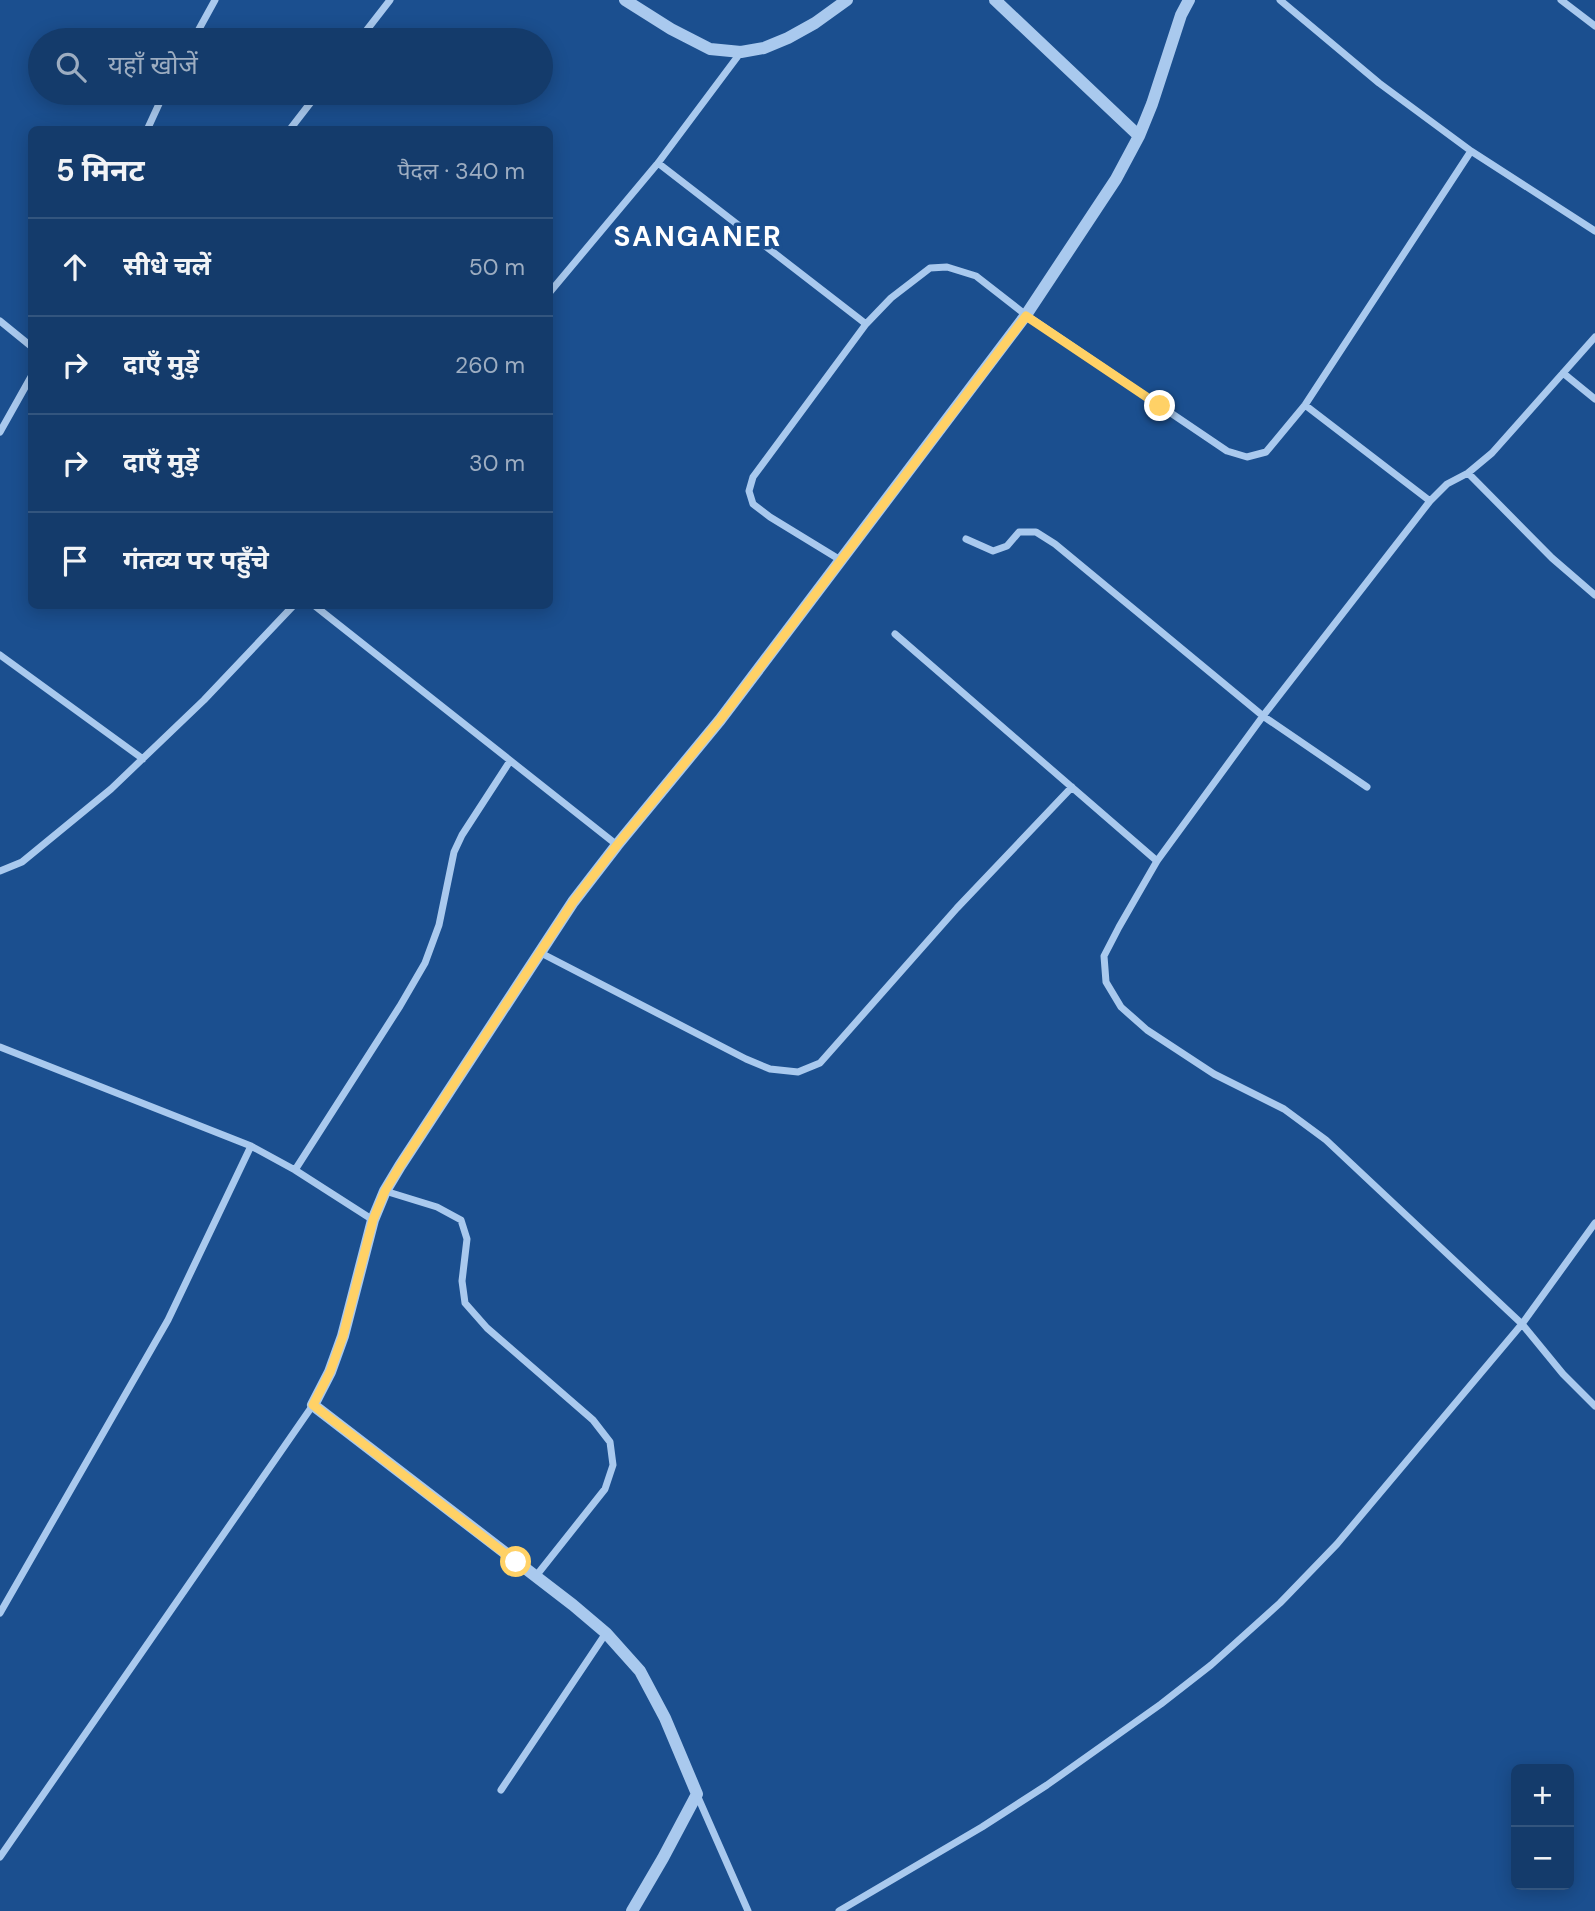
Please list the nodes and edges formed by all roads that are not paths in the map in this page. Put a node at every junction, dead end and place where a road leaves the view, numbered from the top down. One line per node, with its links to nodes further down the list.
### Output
1 (215, 0): 10 (street)
2 (390, 0): 11 (street)
3 (625, 0): 12 (street)
4 (847, 0): 12 (street)
5 (995, 0): 17 (street)
6 (1189, 0): 17 (street)
7 (1280, 0): 18 (street)
8 (1561, 0): 9 (street)
9 (1595, 26)
10 (200, 28)
11 (368, 28)
12 (741, 52): 19 (street)
13 (158, 105): 15 (street)
14 (309, 105): 16 (street)
15 (149, 126)
16 (293, 126)
17 (1139, 136): 22 (street)
18 (1471, 151): 20 (street); 30 (street)
19 (657, 163): 21 (street); 24 (street)
20 (1595, 231)
21 (553, 288)
22 (1026, 316): 24 (street); 30 (street); 35 (street)
23 (0, 321): 26 (street)
24 (866, 324): 35 (street)
25 (1595, 337): 27 (street)
26 (28, 344)
27 (1563, 373): 29 (street); 32 (street)
28 (28, 382): 31 (street)
29 (1595, 399)
30 (1306, 405): 33 (street)
31 (0, 432)
32 (1468, 472): 33 (street); 36 (street)
33 (1430, 501): 41 (street)
34 (966, 539): 41 (street)
35 (842, 561): 46 (street)
36 (1595, 595)
37 (290, 609): 42 (street)
38 (319, 609): 43 (street)
39 (895, 634): 44 (street)
40 (0, 655): 42 (street)
41 (1263, 716): 45 (street); 47 (street)
42 (143, 759): 48 (street)
43 (510, 761): 46 (street); 52 (street)
44 (1072, 787): 47 (street); 49 (street)
45 (1367, 787)
46 (617, 845): 49 (street)
47 (1157, 861): 56 (street)
48 (0, 871)
49 (539, 952): 53 (street)
50 (0, 1047): 51 (street)
51 (251, 1146): 52 (street); 60 (street)
52 (295, 1170): 54 (street)
53 (385, 1191): 54 (street); 59 (street)
54 (373, 1220): 57 (street)
55 (1595, 1223): 56 (street)
56 (1522, 1324): 58 (street); 67 (street)
57 (313, 1405): 59 (street); 64 (street)
58 (1595, 1406)
59 (536, 1576): 61 (street)
60 (0, 1613)
61 (606, 1633): 62 (street); 63 (street)
62 (501, 1790)
63 (697, 1794): 65 (street); 66 (street)
64 (0, 1857)
65 (632, 1911)
66 (748, 1911)
67 (839, 1911)

